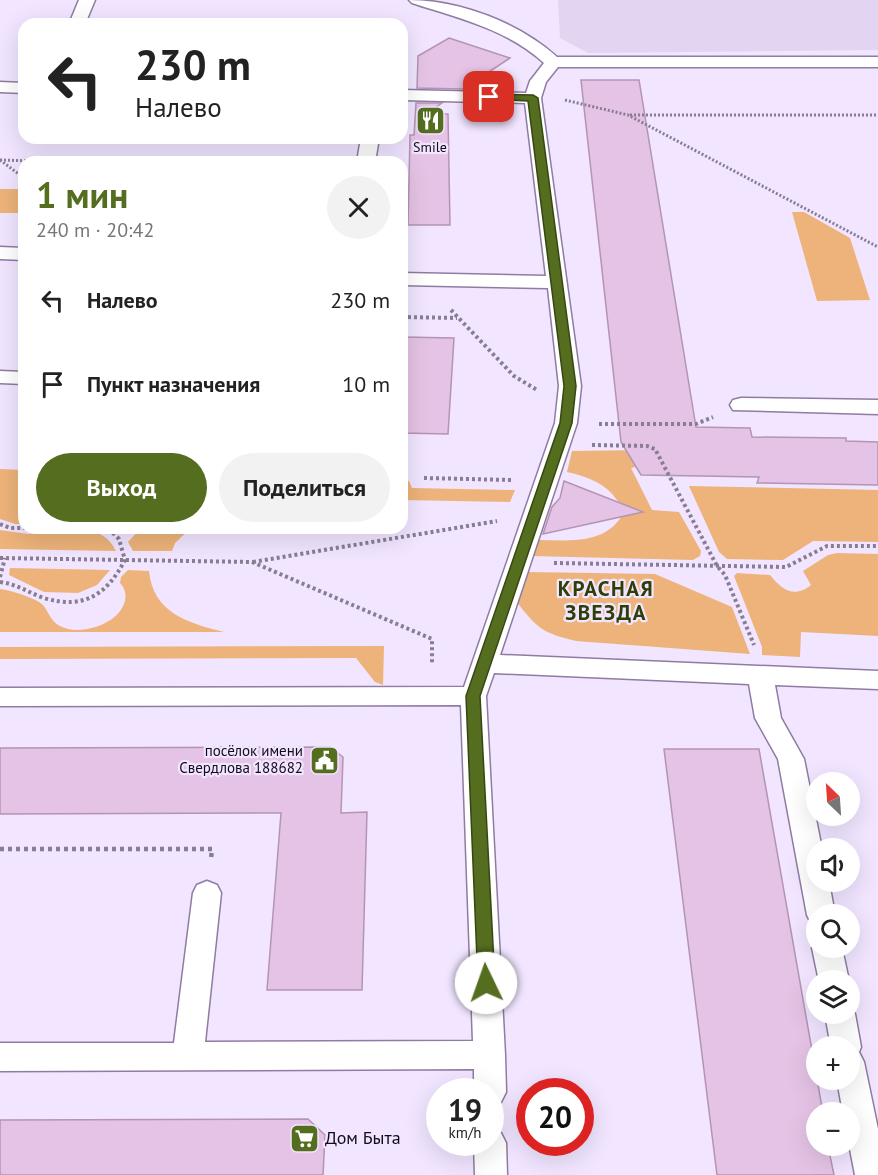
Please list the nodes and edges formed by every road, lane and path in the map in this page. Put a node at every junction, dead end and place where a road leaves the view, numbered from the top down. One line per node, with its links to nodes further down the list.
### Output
1 (87, 0): 3 (lane)
2 (426, 1): 4 (lane)
3 (80, 18)
4 (553, 62): 5 (lane); 9 (lane)
5 (878, 62)
6 (0, 87): 7 (lane)
7 (18, 88)
8 (408, 95): 9 (lane)
9 (534, 95): 10 (path); 19 (lane)
10 (628, 115): 11 (path); 15 (path)
11 (878, 115)
12 (0, 160): 13 (path); 14 (path)
13 (18, 161)
14 (18, 174)
15 (878, 247)
16 (0, 253): 17 (lane)
17 (18, 254)
18 (411, 279): 19 (lane); 21 (path)
19 (556, 282): 28 (lane)
20 (408, 316): 21 (path)
21 (458, 318): 24 (path)
22 (0, 377): 23 (lane)
23 (18, 378)
24 (541, 391)
25 (741, 405): 26 (lane); 27 (path)
26 (878, 407)
27 (592, 424)
28 (558, 445): 39 (lane); 40 (path)
29 (424, 478): 30 (path)
30 (513, 480)
31 (498, 521): 38 (path)
32 (0, 524): 33 (path)
33 (18, 528)
34 (114, 534): 37 (path)
35 (878, 546): 40 (path)
36 (3, 558): 37 (path); 41 (path)
37 (125, 560): 38 (path); 42 (path)
38 (252, 562): 43 (path)
39 (518, 563): 40 (path); 44 (lane)
40 (717, 566): 45 (path)
41 (0, 577)
42 (0, 582)
43 (432, 639)
44 (483, 663): 45 (lane); 47 (lane)
45 (760, 674): 46 (lane); 51 (lane)
46 (878, 680)
47 (473, 696): 48 (lane); 52 (lane)
48 (0, 697)
49 (0, 849): 50 (path)
50 (207, 893): 54 (lane)
51 (819, 904)
52 (490, 1055): 54 (lane); 55 (lane)
53 (0, 1057): 54 (lane)
54 (188, 1057)
55 (490, 1078)
56 (854, 1090): 59 (lane)
57 (490, 1156): 58 (lane)
58 (491, 1175)
59 (871, 1175)

